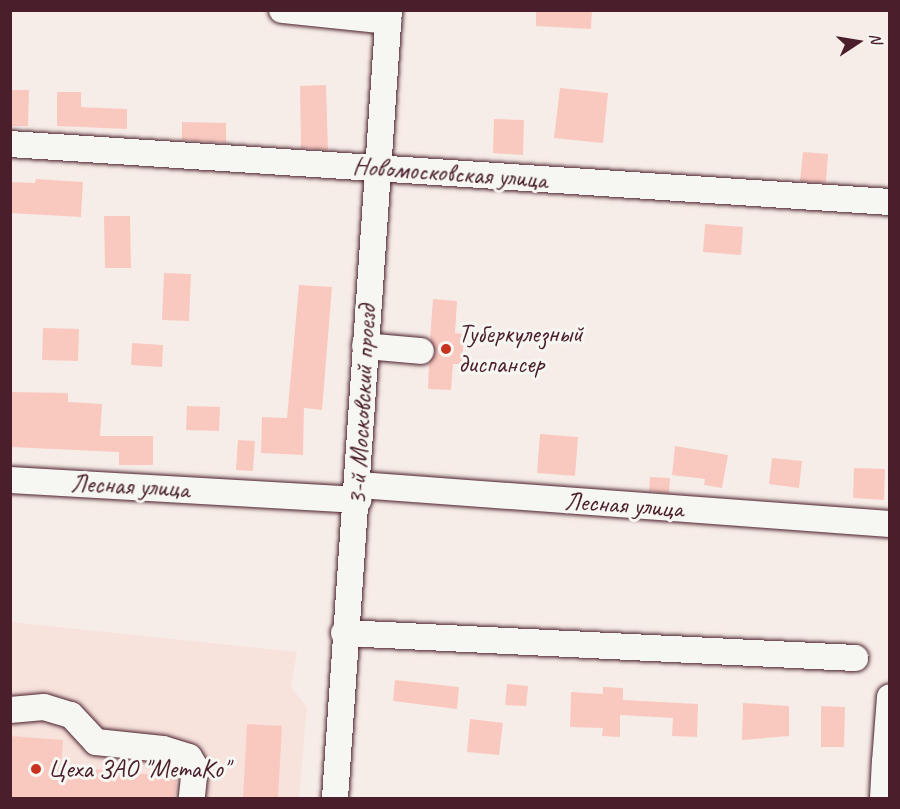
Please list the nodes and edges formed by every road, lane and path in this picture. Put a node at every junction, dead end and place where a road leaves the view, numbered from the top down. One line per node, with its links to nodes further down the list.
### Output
1 (282, 10): 2 (street)
2 (388, 16): 4 (street, 3-й Московский проезд)
3 (10, 144): 4 (street, Новомосковская улица)
4 (378, 168): 5 (street, Новомосковская улица); 6 (street, 3-й Московский проезд)
5 (890, 202)
6 (365, 346): 7 (street); 9 (street, 3-й Московский проезд)
7 (421, 351)
8 (10, 480): 9 (street, Лесная улица)
9 (358, 493): 10 (street, Лесная улица); 11 (street, 3-й Московский проезд)
10 (890, 524)
11 (344, 633): 12 (street); 17 (street, 3-й Московский проезд)
12 (855, 658)
13 (890, 697): 15 (street)
14 (10, 710): 16 (street)
15 (887, 761): 18 (street)
16 (192, 798)
17 (335, 798)
18 (883, 798)

